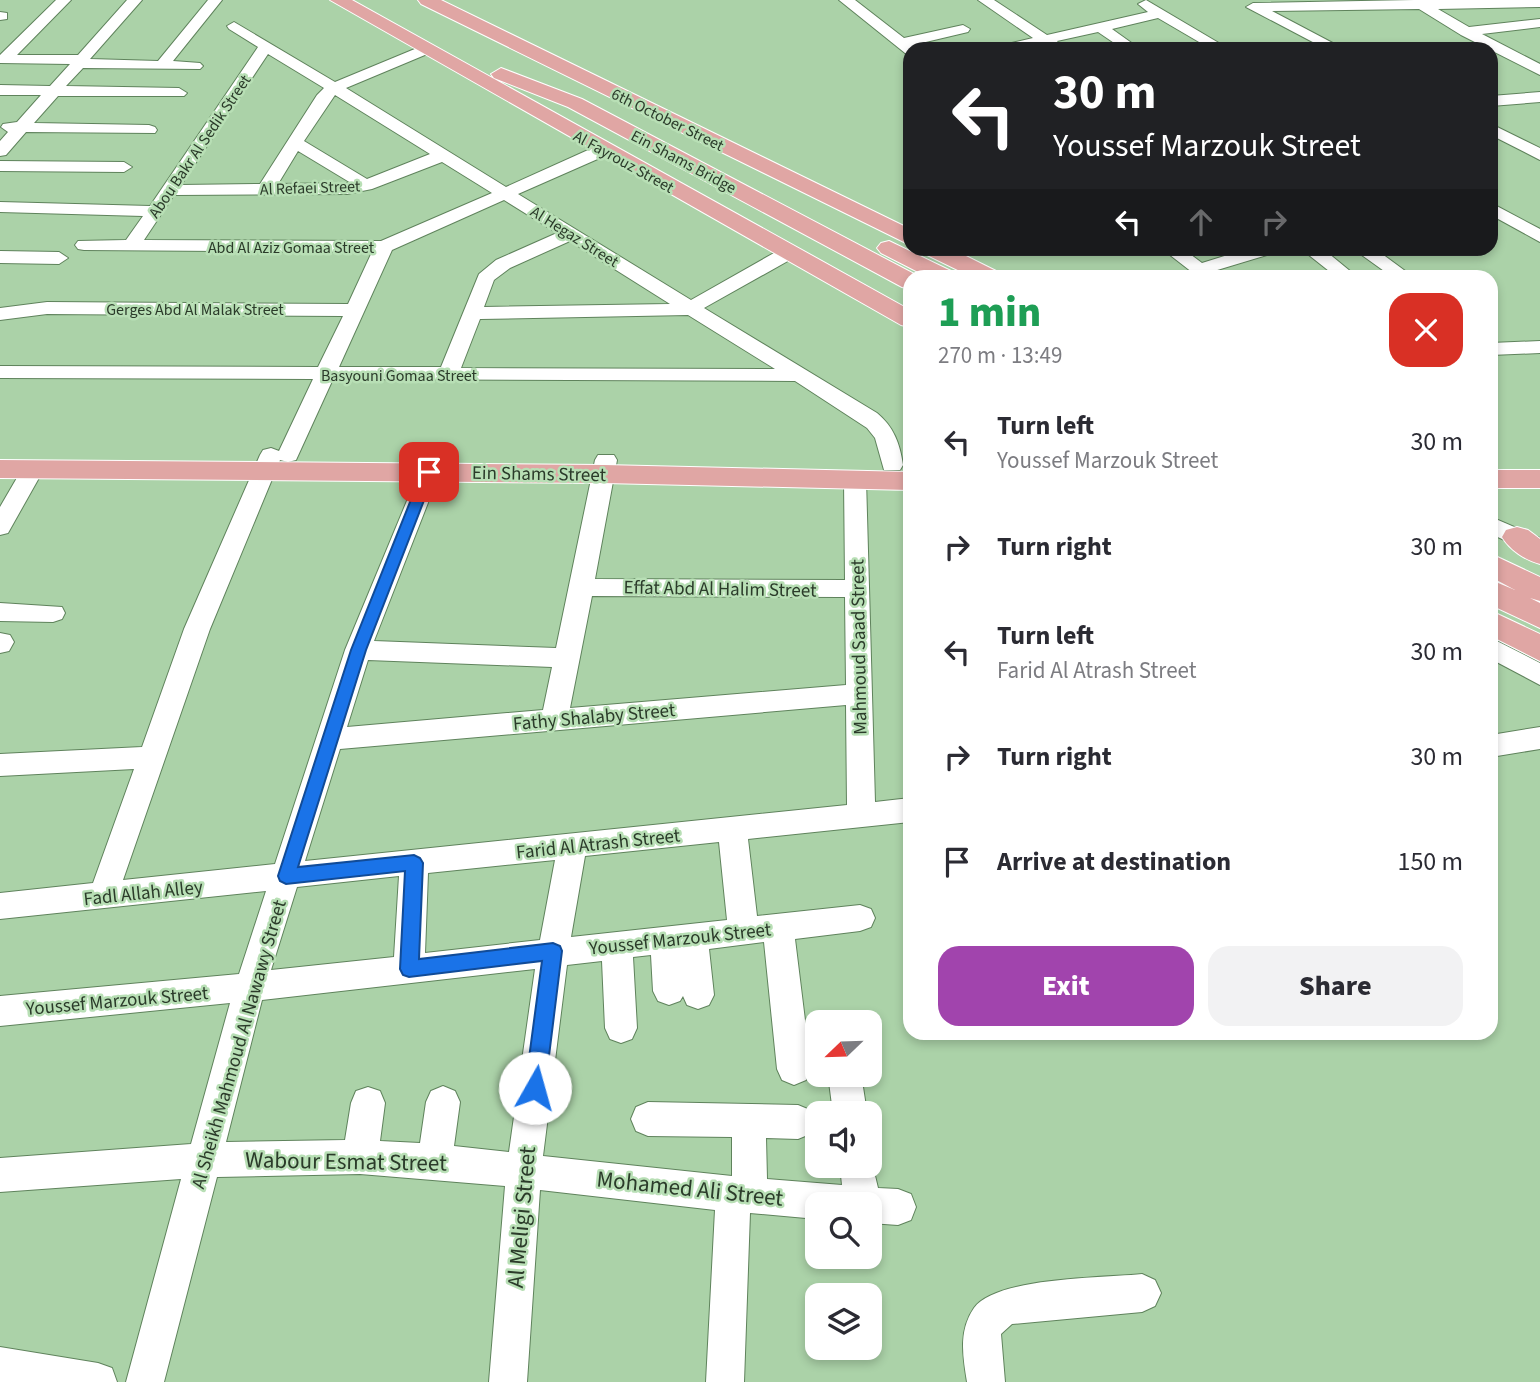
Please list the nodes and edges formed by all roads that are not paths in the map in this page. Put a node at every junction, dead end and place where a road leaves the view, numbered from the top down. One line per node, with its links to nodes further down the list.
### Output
1 (64, 0): 34 (street)
2 (135, 0): 35 (street)
3 (215, 0): 37 (street)
4 (340, 0): 32 (main road, Al Fayrouz Street)
5 (427, 0): 22 (main road, 6th October Street)
6 (849, 0): 30 (street)
7 (1139, 0): 14 (street)
8 (1417, 1): 9 (street); 13 (street); 20 (street)
9 (1488, 1): 11 (street)
10 (1012, 2): 12 (street)
11 (1536, 2)
12 (989, 3): 21 (street)
13 (1248, 3): 28 (street)
14 (1161, 13): 17 (street); 27 (street)
15 (1540, 23): 20 (street)
16 (234, 26): 31 (street, Al Hegaz Street)
17 (1100, 27): 21 (street); 26 (street)
18 (923, 29): 30 (street)
19 (962, 29): 23 (street)
20 (1466, 32): 29 (street)
21 (1045, 40): 24 (street); 25 (street)
22 (511, 42): 45 (main road, Ein Shams Bridge); 66 (main road, 6th October Street)
23 (905, 42)
24 (1036, 42)
25 (1048, 42)
26 (1122, 42)
27 (1210, 42)
28 (1323, 42)
29 (1485, 42)
30 (901, 43)
31 (266, 46): 40 (street, Al Hegaz Street); 60 (street, Abou Bakr Al Sedik Street)
32 (427, 49): 36 (main road, Al Fayrouz Street); 40 (street)
33 (1498, 49): 39 (street)
34 (2, 59): 35 (street)
35 (79, 61): 37 (street); 42 (street)
36 (449, 62): 45 (main road, Ein Shams Bridge); 53 (main road, Al Fayrouz Street)
37 (162, 65): 38 (street)
38 (195, 66)
39 (1540, 70)
40 (336, 87): 51 (street); 55 (street, Al Hegaz Street)
41 (0, 90): 42 (street)
42 (54, 91): 43 (street); 48 (street)
43 (178, 93)
44 (1540, 97): 46 (street)
45 (584, 98): 81 (main road, Ein Shams Bridge); 88 (main road, Ein Shams Bridge)
46 (1498, 100)
47 (0, 127): 48 (street)
48 (21, 128): 49 (street); 52 (street)
49 (149, 130)
50 (1498, 132): 54 (street)
51 (295, 142): 58 (street); 59 (street)
52 (0, 150)
53 (603, 150): 61 (street, Abd Al Aziz Gomaa Street); 71 (main road, Al Fayrouz Street)
54 (1539, 153)
55 (444, 155): 58 (street, Al Refaei Street); 61 (street, Al Hegaz Street)
56 (0, 166): 57 (street)
57 (124, 167)
58 (366, 186): 59 (street, Al Refaei Street)
59 (266, 189): 60 (street, Al Refaei Street)
60 (169, 190): 63 (street, Abou Bakr Al Sedik Street)
61 (506, 194): 65 (street, Al Hegaz Street); 70 (street, Abd Al Aziz Gomaa Street)
62 (0, 207): 63 (street)
63 (155, 211): 69 (street, Abou Bakr Al Sedik Street)
64 (1498, 212): 67 (street)
65 (571, 234): 89 (street, Al Hegaz Street); 91 (street)
66 (903, 235)
67 (1540, 237)
68 (84, 244): 69 (street, Abd Al Aziz Gomaa Street)
69 (132, 245): 70 (street, Abd Al Aziz Gomaa Street)
70 (384, 247): 90 (street)
71 (788, 253): 89 (street); 93 (main road, Al Fayrouz Street)
72 (947, 256): 82 (main road)
73 (1181, 256): 83 (street)
74 (1231, 256): 80 (street)
75 (1246, 256): 80 (street)
76 (1320, 256): 86 (street)
77 (1373, 256): 87 (street)
78 (0, 257): 79 (street)
79 (59, 258)
80 (1236, 259): 84 (street); 85 (street)
81 (931, 270)
82 (976, 270)
83 (1200, 270)
84 (1211, 270)
85 (1250, 270)
86 (1340, 270)
87 (1394, 270)
88 (903, 278)
89 (693, 308): 91 (street); 99 (street, Al Hegaz Street)
90 (355, 310): 92 (street, Gerges Abd Al Malak Street); 97 (street)
91 (472, 313): 98 (street)
92 (0, 314)
93 (903, 316)
94 (1540, 347): 95 (street)
95 (1501, 348)
96 (0, 372): 97 (street, Basyouni Gomaa Street)
97 (325, 375): 98 (street, Basyouni Gomaa Street); 103 (street)
98 (448, 375): 99 (street, Basyouni Gomaa Street)
99 (799, 375): 105 (street, Al Hegaz Street)
100 (0, 453): 103 (main road, Ein Shams Street)
101 (1498, 457): 102 (main road)
102 (1540, 457)
103 (274, 460): 104 (main road, Ein Shams Street); 107 (main road, Ein Shams Street); 110 (main road, Ein Shams Street); 134 (street)
104 (605, 467): 108 (main road, Ein Shams Street); 110 (main road, Ein Shams Street); 111 (main road, Ein Shams Street); 116 (street)
105 (903, 468)
106 (0, 469): 107 (main road, Ein Shams Street)
107 (33, 469): 114 (street)
108 (903, 470)
109 (903, 470): 111 (main road, Ein Shams Street)
110 (429, 472): 126 (street, Al Sheikh Mahmoud Al Nawawy Street)
111 (855, 479): 117 (street, Mahmoud Saad Street)
112 (1498, 479): 113 (main road)
113 (1540, 479)
114 (0, 527)
115 (1498, 568): 118 (main road)
116 (581, 587): 117 (street, Effat Abd Al Halim Street); 127 (street)
117 (858, 589): 129 (street, Mahmoud Saad Street)
118 (1540, 590)
119 (1498, 595): 122 (main road)
120 (0, 612): 121 (street)
121 (53, 613)
122 (1540, 617)
123 (1498, 634): 125 (main road)
124 (1498, 637): 128 (street)
125 (1540, 649)
126 (358, 650): 127 (street); 131 (street, Al Sheikh Mahmoud Al Nawawy Street)
127 (567, 658): 130 (street)
128 (1540, 675)
129 (859, 694): 130 (street, Fathy Shalaby Street); 137 (street, Mahmoud Saad Street)
130 (555, 719): 131 (street, Fathy Shalaby Street)
131 (329, 738): 141 (street, Al Sheikh Mahmoud Al Nawawy Street)
132 (1540, 738): 133 (street)
133 (1498, 745)
134 (152, 757): 135 (street); 142 (street)
135 (0, 765)
136 (903, 811): 137 (street, Farid Al Atrash Street)
137 (861, 815): 138 (street, Farid Al Atrash Street)
138 (732, 829): 139 (street, Farid Al Atrash Street); 146 (street)
139 (572, 846): 140 (street, Farid Al Atrash Street); 149 (street, Al Meligi Street)
140 (414, 863): 141 (street, Farid Al Atrash Street); 150 (street)
141 (286, 876): 142 (street, Fadl Allah Alley); 151 (street, Al Sheikh Mahmoud Al Nawawy Street)
142 (103, 896): 143 (street, Fadl Allah Alley)
143 (0, 906)
144 (860, 918): 145 (street, Youssef Marzouk Street)
145 (778, 927): 146 (street, Youssef Marzouk Street); 155 (street)
146 (744, 931): 147 (street, Youssef Marzouk Street)
147 (679, 938): 148 (street, Youssef Marzouk Street); 152 (street)
148 (617, 944): 149 (street, Youssef Marzouk Street); 154 (street)
149 (553, 951): 150 (street, Youssef Marzouk Street); 164 (street, Al Meligi Street)
150 (409, 969): 151 (street, Youssef Marzouk Street)
151 (250, 987): 153 (street, Youssef Marzouk Street); 162 (street, Al Sheikh Mahmoud Al Nawawy Street)
152 (684, 993)
153 (0, 1011)
154 (621, 1028)
155 (794, 1069)
156 (368, 1102): 161 (street)
157 (443, 1102): 163 (street)
158 (648, 1119): 159 (street)
159 (749, 1121): 160 (street); 166 (street)
160 (798, 1122)
161 (360, 1157): 162 (street, Wabour Esmat Street); 163 (street, Wabour Esmat Street)
162 (204, 1160): 165 (street, Wabour Esmat Street); 171 (street, Al Sheikh Mahmoud Al Nawawy Street)
163 (435, 1161): 164 (street, Wabour Esmat Street)
164 (524, 1170): 166 (street, Mohamed Ali Street); 172 (street, Al Meligi Street)
165 (0, 1175)
166 (742, 1195): 167 (street, Mohamed Ali Street); 173 (street)
167 (805, 1200)
168 (1142, 1293): 174 (street)
169 (0, 1366): 170 (street)
170 (98, 1382)
171 (145, 1382)
172 (508, 1382)
173 (725, 1382)
174 (986, 1382)

